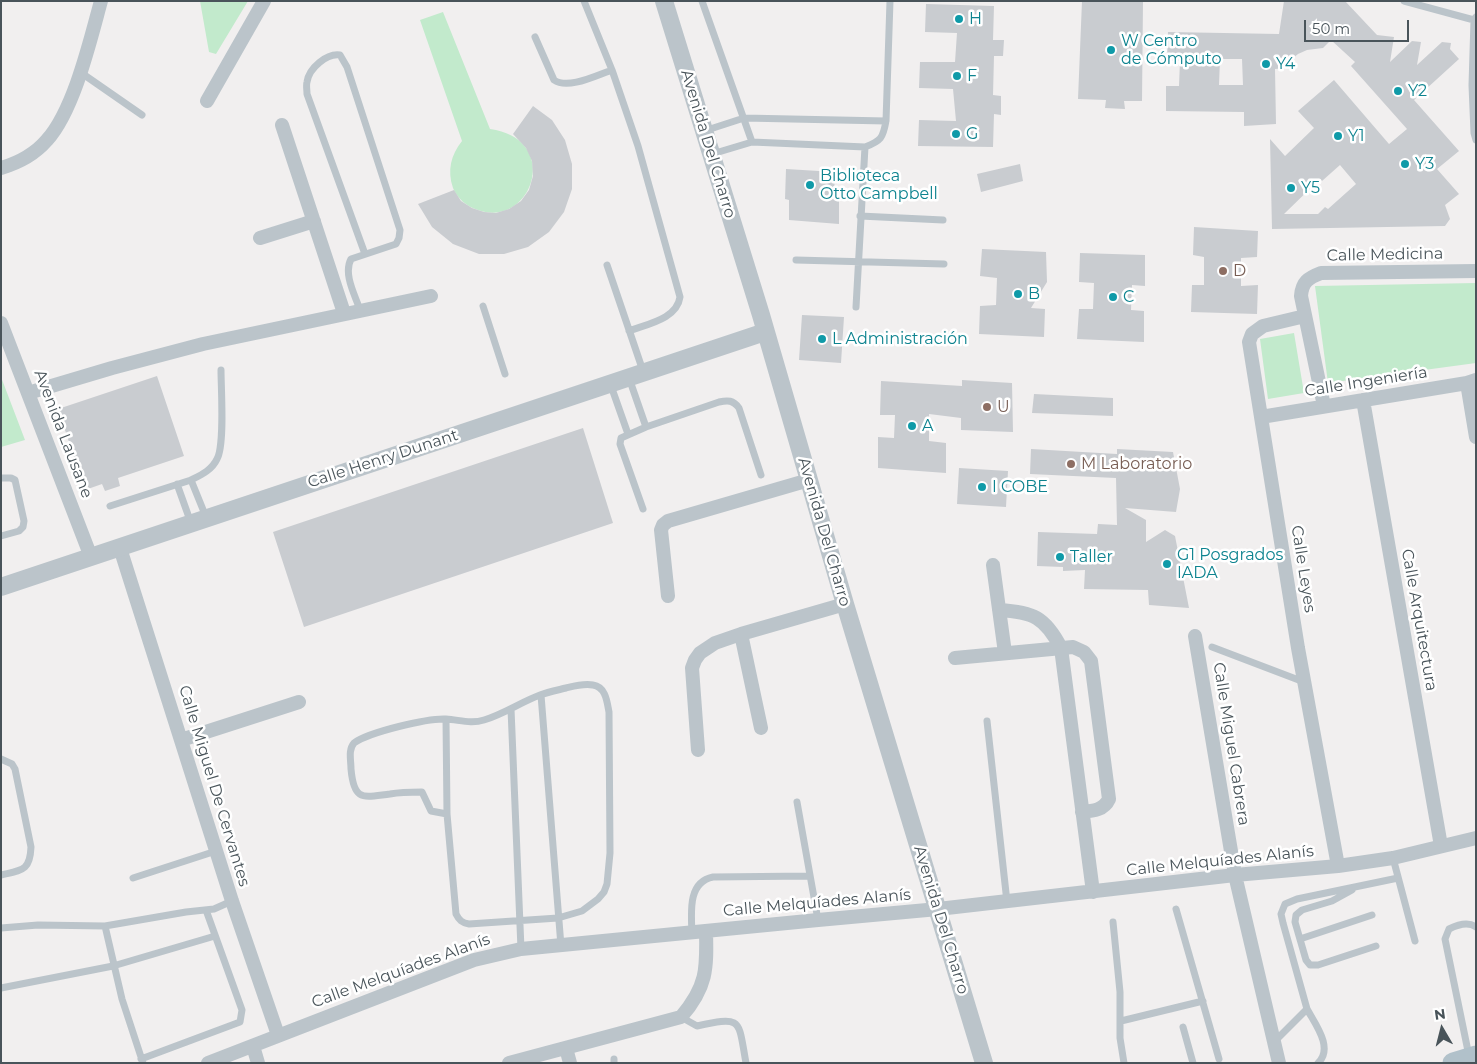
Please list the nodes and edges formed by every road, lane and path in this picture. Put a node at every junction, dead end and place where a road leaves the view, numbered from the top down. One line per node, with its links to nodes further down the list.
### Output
1 (101, 1): 11 (street)
2 (264, 1): 12 (street)
3 (584, 1): 10 (lane)
4 (664, 1): 17 (street, Avenida Del Charro)
5 (702, 1): 14 (lane)
6 (890, 1): 15 (lane)
7 (1404, 1): 8 (lane)
8 (1475, 18): 18 (lane)
9 (535, 37): 10 (lane)
10 (612, 70): 40 (lane)
11 (80, 72): 13 (lane); 22 (street)
12 (207, 101)
13 (142, 115)
14 (744, 118): 15 (lane); 17 (lane); 19 (lane)
15 (886, 122): 20 (lane)
16 (282, 125): 25 (street)
17 (704, 131): 21 (street, Avenida Del Charro)
18 (1476, 140)
19 (752, 142): 20 (lane); 21 (lane)
20 (865, 147): 23 (lane)
21 (712, 154): 41 (street, Avenida Del Charro)
22 (1, 168)
23 (860, 216): 24 (lane); 29 (lane)
24 (944, 220)
25 (314, 221): 26 (street); 37 (street)
26 (260, 238)
27 (365, 254): 27 (lane); 36 (lane)
28 (796, 260): 29 (lane)
29 (858, 262): 30 (lane); 35 (lane)
30 (944, 264)
31 (607, 265): 40 (lane)
32 (1476, 271): 38 (street, Calle Medicina)
33 (431, 296): 36 (street)
34 (483, 306): 43 (lane)
35 (856, 307)
36 (360, 310): 37 (street)
37 (344, 313): 47 (street)
38 (1305, 316): 49 (street, Calle Medicina); 50 (street, Calle Leyes)
39 (1, 323): 47 (street, Avenida Lausane)
40 (629, 331): 44 (lane)
41 (765, 332): 44 (street, Calle Henry Dunant); 57 (street, Avenida Del Charro)
42 (221, 370): 56 (lane)
43 (505, 374)
44 (635, 374): 46 (street, Calle Henry Dunant); 51 (lane)
45 (1472, 381): 48 (street, Calle Ingeniería); 53 (street)
46 (610, 383): 52 (lane); 61 (street, Calle Henry Dunant)
47 (28, 393): 64 (street, Avenida Lausane)
48 (1363, 400): 49 (street, Calle Ingeniería); 90 (street, Calle Arquitectura)
49 (1324, 406): 50 (street, Calle Ingeniería)
50 (1261, 417): 76 (street, Calle Leyes)
51 (646, 428): 52 (lane); 54 (lane)
52 (628, 434): 60 (lane)
53 (1476, 437)
54 (761, 475)
55 (1, 478): 62 (lane)
56 (191, 480): 58 (lane); 61 (lane)
57 (809, 480): 67 (street); 68 (street, Avenida Del Charro)
58 (177, 484): 59 (lane); 61 (lane)
59 (110, 506)
60 (643, 510)
61 (198, 521): 63 (street, Calle Henry Dunant)
62 (1, 536)
63 (120, 548): 64 (street, Calle Henry Dunant); 83 (street, Calle Miguel De Cervantes)
64 (91, 557): 66 (street, Calle Henry Dunant)
65 (993, 565): 69 (street)
66 (1, 587)
67 (668, 596)
68 (845, 604): 70 (street); 103 (street, Avenida Del Charro)
69 (999, 610): 73 (street); 74 (street)
70 (741, 634): 82 (street); 84 (street)
71 (1195, 636): 95 (street, Calle Miguel Cabrera)
72 (1212, 647): 76 (lane)
73 (1060, 648): 74 (street); 87 (street); 87 (street)
74 (1005, 653): 75 (street)
75 (955, 658)
76 (1304, 682): 93 (street, Calle Leyes)
77 (540, 694): 79 (lane); 107 (lane); 107 (lane)
78 (299, 702): 83 (street)
79 (511, 709): 80 (lane); 109 (lane)
80 (446, 719): 88 (lane); 88 (lane)
81 (987, 721): 102 (lane)
82 (761, 728)
83 (181, 740): 91 (street, Calle Miguel De Cervantes)
84 (698, 750)
85 (1, 759): 94 (lane)
86 (797, 802): 96 (lane)
87 (1082, 812): 100 (street)
88 (447, 814): 109 (lane)
89 (1476, 838): 90 (street, Calle Melquíades Alanís)
90 (1441, 846): 92 (street, Calle Melquíades Alanís)
91 (216, 851): 97 (lane); 101 (street, Calle Miguel De Cervantes)
92 (1393, 858): 93 (street, Calle Melquíades Alanís); 98 (lane)
93 (1338, 866): 95 (street, Calle Melquíades Alanís)
94 (1, 875)
95 (1235, 875): 100 (street, Calle Melquíades Alanís); 130 (street, Calle Miguel Cabrera)
96 (809, 876): 108 (lane); 115 (lane)
97 (133, 878)
98 (1398, 878): 99 (lane); 118 (lane)
99 (1359, 886): 117 (lane); 125 (lane)
100 (1094, 892): 102 (street, Calle Melquíades Alanís)
101 (232, 902): 105 (lane); 129 (street, Calle Miguel De Cervantes)
102 (1007, 902): 103 (street, Calle Melquíades Alanís)
103 (938, 909): 108 (street, Calle Melquíades Alanís); 141 (street, Avenida Del Charro)
104 (1176, 909): 124 (lane)
105 (206, 910): 111 (lane); 116 (lane)
106 (1372, 915): 117 (lane)
107 (558, 918): 109 (lane); 119 (lane)
108 (818, 920): 114 (street, Calle Melquíades Alanís)
109 (520, 921): 121 (lane)
110 (1113, 922): 127 (lane)
111 (105, 926): 113 (lane); 122 (lane)
112 (1476, 927): 134 (lane)
113 (1, 928)
114 (706, 931): 115 (street, Calle Melquíades Alanís); 126 (street)
115 (692, 932): 119 (street, Calle Melquíades Alanís)
116 (215, 936): 122 (lane); 135 (lane)
117 (1300, 939): 120 (lane)
118 (1415, 941)
119 (561, 946): 121 (street, Calle Melquíades Alanís)
120 (1376, 946)
121 (521, 949): 129 (street, Calle Melquíades Alanís)
122 (113, 966): 123 (lane); 135 (lane)
123 (1, 988)
124 (1203, 1001): 127 (lane); 133 (lane)
125 (1307, 1008): 130 (lane); 145 (lane)
126 (681, 1017): 132 (street); 140 (lane)
127 (1121, 1021): 142 (lane)
128 (1183, 1027): 143 (lane)
129 (278, 1034): 131 (street, Calle Melquíades Alanís)
130 (1274, 1043): 144 (street, Calle Miguel Cabrera)
131 (253, 1046): 136 (street, Calle Melquíades Alanís); 137 (street)
132 (566, 1048): 138 (street); 139 (street)
133 (1219, 1059)
134 (1466, 1059)
135 (142, 1061)
136 (208, 1063)
137 (258, 1063)
138 (509, 1063)
139 (570, 1063)
140 (746, 1063)
141 (984, 1063)
142 (1124, 1063)
143 (1193, 1063)
144 (1279, 1063)
145 (1318, 1063)

